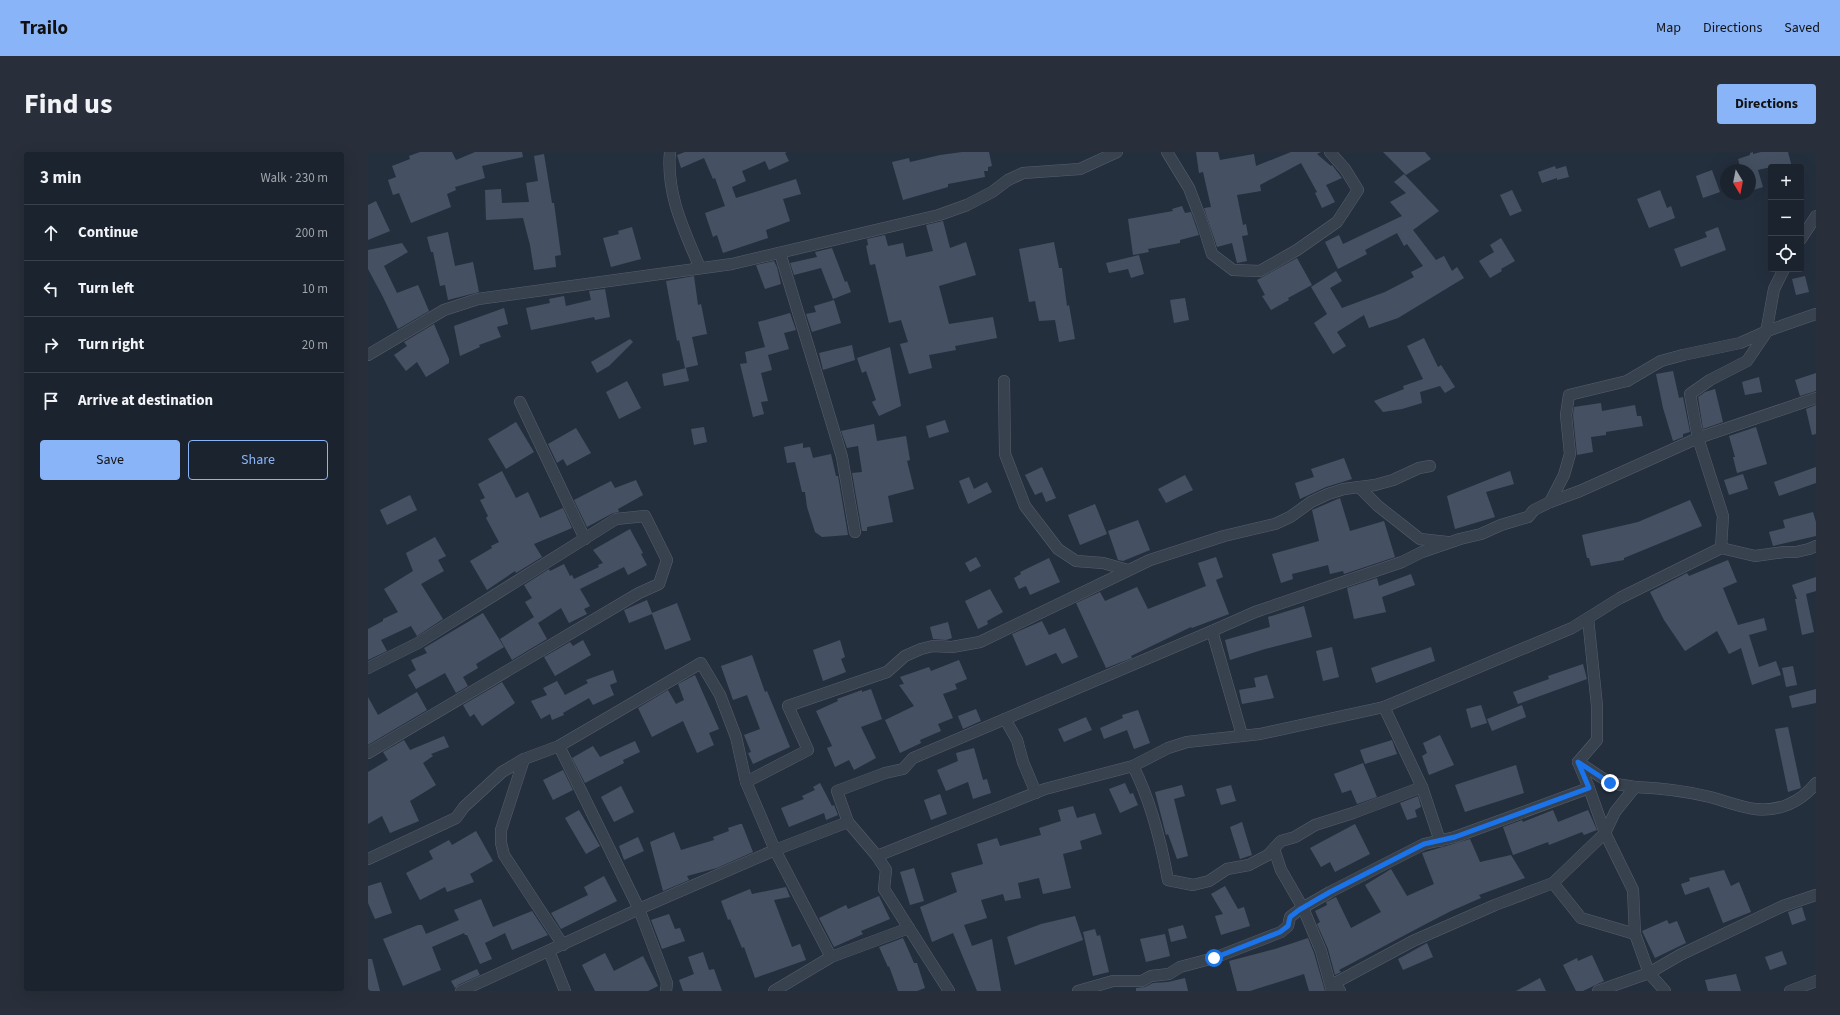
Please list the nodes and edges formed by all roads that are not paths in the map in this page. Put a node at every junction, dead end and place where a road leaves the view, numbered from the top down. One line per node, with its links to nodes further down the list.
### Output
1 (670, 152): 8 (street)
2 (1117, 152): 7 (street)
3 (1167, 152): 4 (street)
4 (1330, 152)
5 (1816, 216): 6 (street)
6 (1803, 236)
7 (780, 252): 8 (street); 20 (street)
8 (700, 268): 12 (street)
9 (1782, 272): 11 (street)
10 (1816, 314): 11 (street)
11 (1767, 331): 16 (street); 19 (street)
12 (368, 355)
13 (1004, 381): 25 (street)
14 (1816, 398): 16 (street)
15 (520, 402): 21 (street)
16 (1698, 438): 19 (street); 24 (street)
17 (1430, 466): 18 (street)
18 (1359, 487): 22 (street); 25 (street)
19 (1550, 502): 22 (street)
20 (856, 532)
21 (585, 538): 28 (street); 33 (street)
22 (1450, 542): 27 (street)
23 (1816, 546): 24 (street)
24 (1720, 548): 26 (street)
25 (1128, 570): 37 (street)
26 (1588, 618): 29 (street); 35 (street)
27 (1212, 631): 30 (street); 31 (street)
28 (368, 668)
29 (1384, 707): 31 (street); 39 (street)
30 (1005, 719): 42 (street); 45 (street)
31 (1242, 735): 36 (street)
32 (560, 746): 34 (street); 37 (street); 55 (street)
33 (368, 753)
34 (524, 759): 51 (street); 58 (street)
35 (1578, 762): 40 (street); 41 (street)
36 (1133, 766): 42 (street); 48 (street)
37 (746, 782): 49 (street)
38 (1816, 783): 44 (street)
39 (1422, 787): 47 (street); 48 (street)
40 (1635, 787): 44 (street); 46 (street)
41 (1589, 788): 46 (street); 47 (street)
42 (1036, 793): 50 (street)
43 (1816, 793): 44 (street)
44 (1798, 801)
45 (848, 822): 49 (street); 50 (street)
46 (1605, 833): 52 (street); 57 (street)
47 (1440, 841): 54 (street)
48 (1274, 849): 54 (street)
49 (775, 850): 55 (street); 60 (street)
50 (877, 856): 56 (street)
51 (368, 859)
52 (1553, 883): 57 (street); 64 (street)
53 (1816, 895): 61 (street)
54 (1303, 908): 63 (street); 64 (street)
55 (639, 909): 58 (street); 67 (street)
56 (909, 928): 60 (street); 69 (street)
57 (1635, 934): 61 (street)
58 (563, 945): 59 (street)
59 (549, 951): 65 (street); 66 (street)
60 (831, 957): 68 (street)
61 (1649, 973): 71 (street); 72 (street)
62 (1816, 981): 73 (street)
63 (1113, 986): 70 (street)
64 (1336, 989)
65 (461, 991)
66 (565, 991)
67 (666, 991)
68 (774, 991)
69 (949, 991)
70 (1078, 991)
71 (1598, 991)
72 (1665, 991)
73 (1790, 991)

